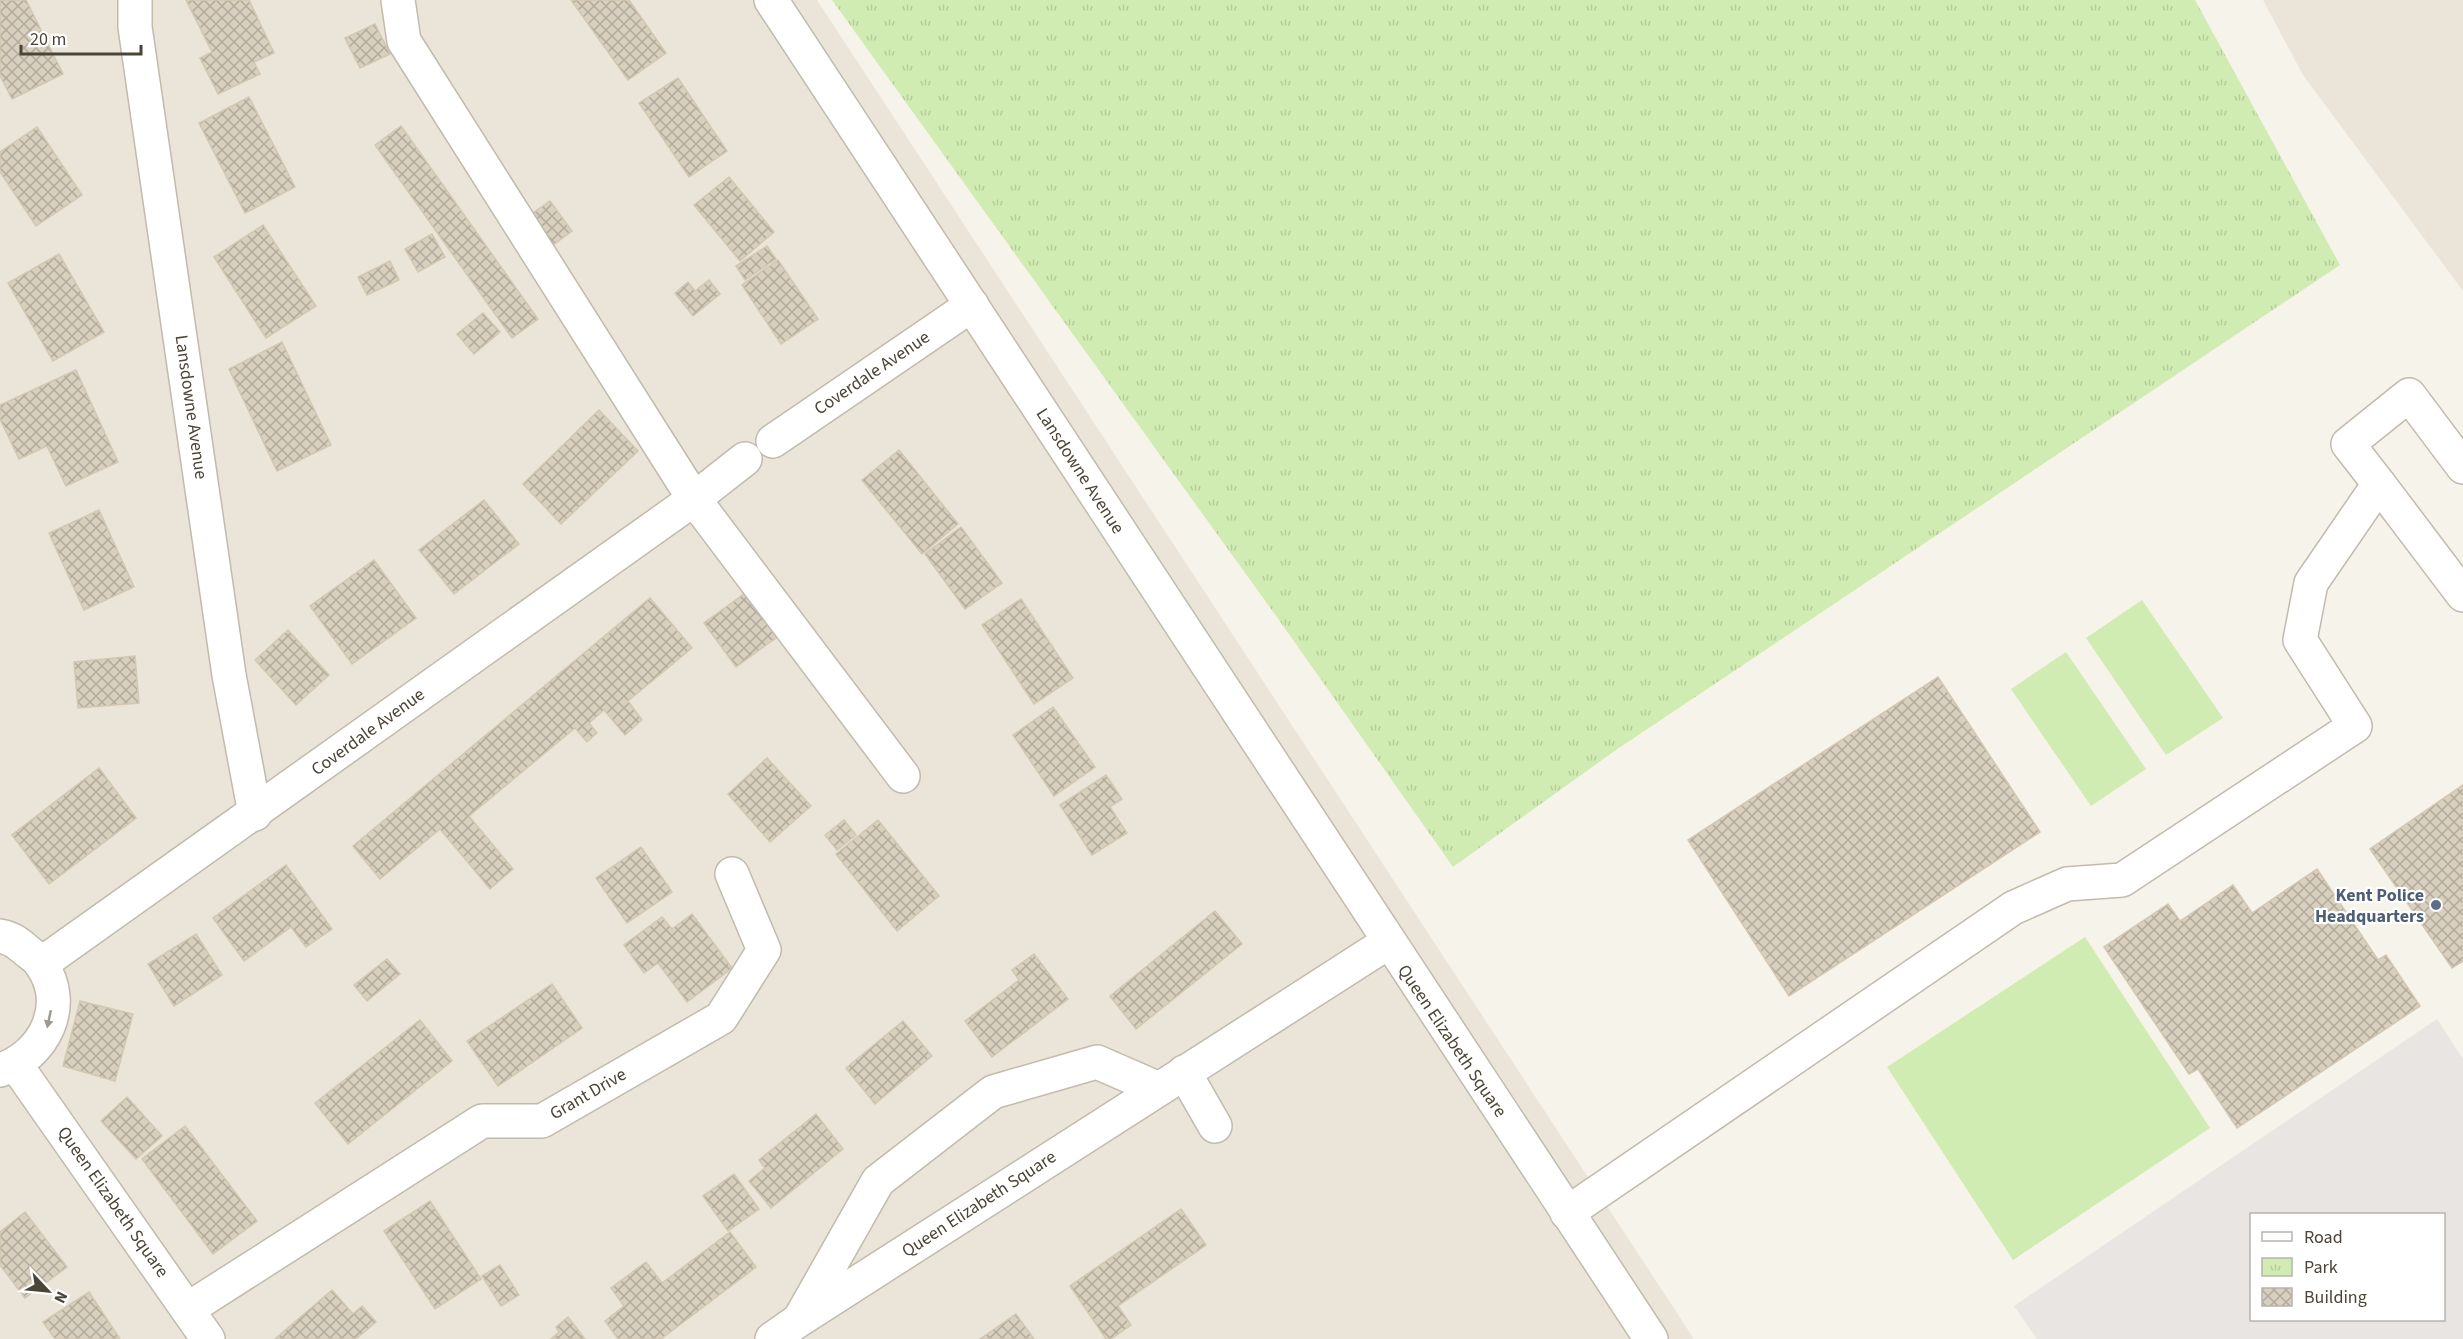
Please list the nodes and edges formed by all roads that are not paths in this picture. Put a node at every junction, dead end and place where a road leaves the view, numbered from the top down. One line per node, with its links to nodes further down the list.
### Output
1 (135, 0): 12 (street, Lansdowne Avenue)
2 (398, 0): 9 (street)
3 (771, 0): 4 (street, Lansdowne Avenue)
4 (972, 305): 5 (street, Coverdale Avenue); 15 (street, Lansdowne Avenue)
5 (773, 441)
6 (745, 459): 9 (street, Coverdale Avenue)
7 (2463, 467): 8 (street)
8 (2379, 484): 10 (street); 20 (street)
9 (694, 499): 11 (street); 12 (street, Coverdale Avenue)
10 (2463, 595)
11 (903, 776)
12 (255, 814): 16 (street, Coverdale Avenue)
13 (732, 874): 21 (street, Grant Drive)
14 (0, 936): 16 (street)
15 (1387, 943): 18 (street, Queen Elizabeth Square); 20 (street, Queen Elizabeth Square)
16 (41, 963): 17 (street, one-way to 17)
17 (8, 1068): 21 (street, Queen Elizabeth Square)
18 (1171, 1080): 19 (street); 22 (street, Queen Elizabeth Square); 22 (street, Queen Elizabeth Square)
19 (1215, 1126)
20 (1567, 1213): 25 (street, Queen Elizabeth Square)
21 (188, 1309): 23 (street, Queen Elizabeth Square)
22 (799, 1320): 24 (street, Queen Elizabeth Square)
23 (208, 1339)
24 (772, 1339)
25 (1651, 1339)

